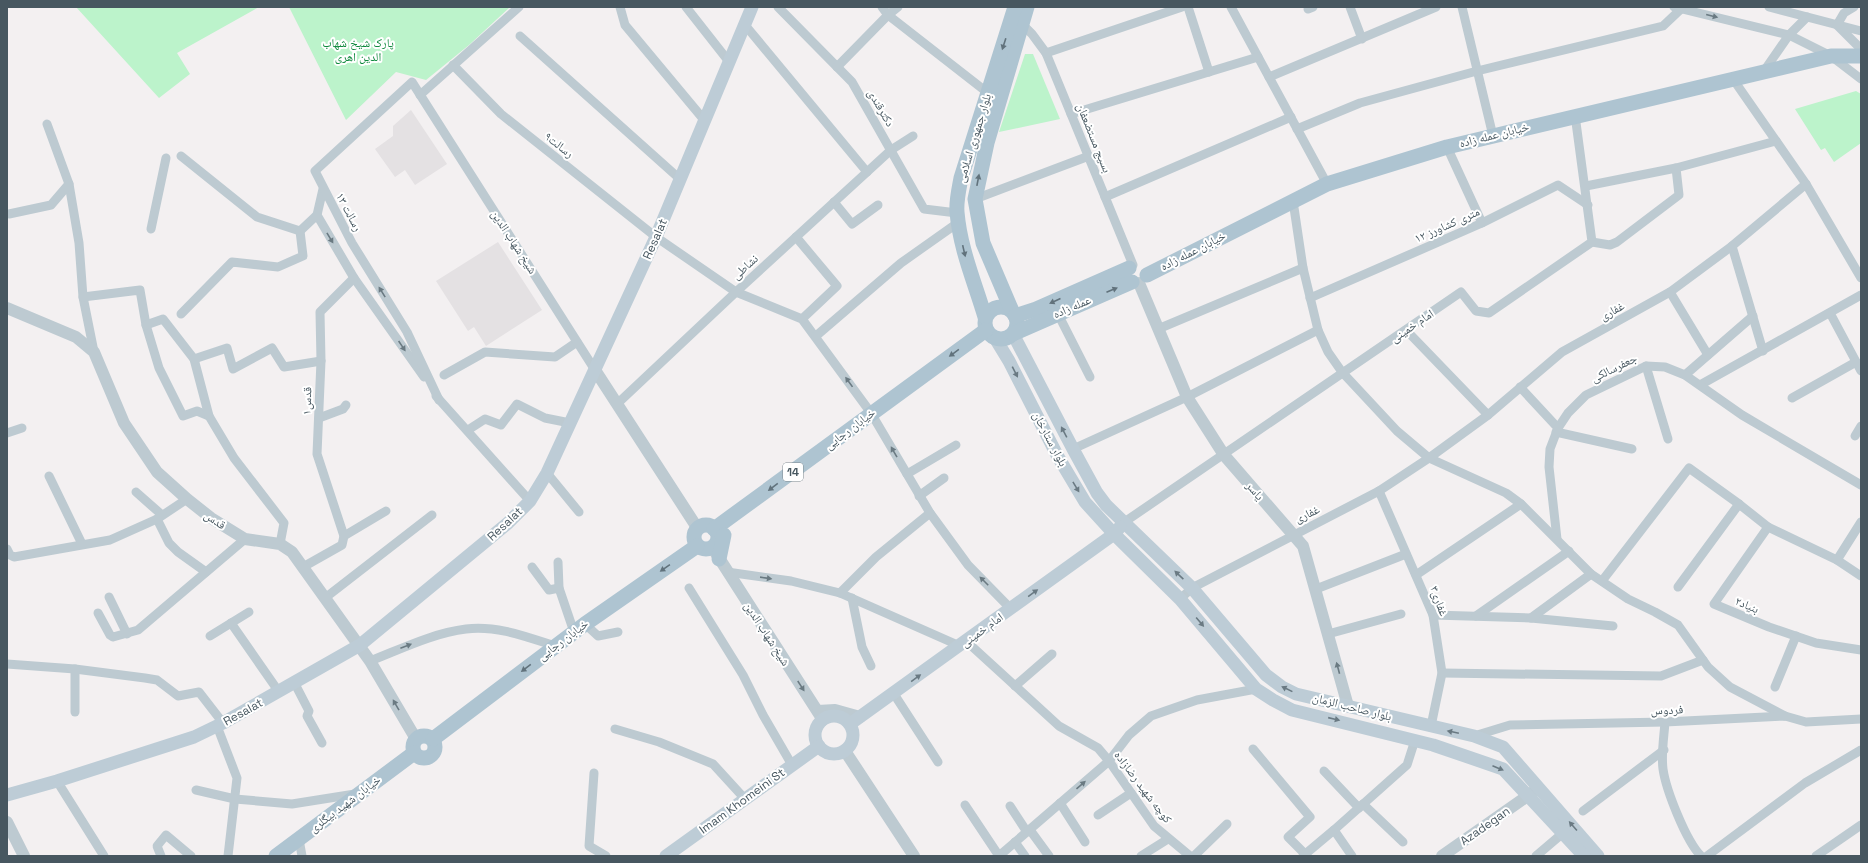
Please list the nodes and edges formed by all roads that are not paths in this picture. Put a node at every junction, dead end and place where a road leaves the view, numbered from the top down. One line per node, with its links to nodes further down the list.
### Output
1 (519, 7): 34 (street)
2 (620, 7): 47 (street)
3 (686, 7): 33 (street)
4 (752, 7): 21 (main road, Resalat)
5 (778, 7): 35 (street, دکترقندی)
6 (882, 7): 19 (street)
7 (898, 7): 19 (street)
8 (1015, 7): 42 (main road, بلوار جمهوری اسلامی, one-way to 42)
9 (1027, 7): 23 (main road, بلوار جمهوری اسلامی)
10 (1182, 7): 29 (street)
11 (1188, 7): 38 (street)
12 (1231, 7): 32 (street)
13 (1350, 7): 27 (street)
14 (1436, 7): 27 (street)
15 (1462, 7): 36 (street)
16 (1769, 7): 20 (street)
17 (1854, 7): 22 (street)
18 (1678, 8): 25 (street, one-way to 25); 36 (street)
19 (888, 15): 35 (street); 42 (street)
20 (1807, 17): 22 (street); 25 (street)
21 (745, 25): 33 (main road, Resalat); 59 (street)
22 (1837, 25): 24 (street); 28 (street)
23 (1023, 26): 29 (street, بسیج مستضعفان); 67 (main road, بلوار جمهوری اسلامی, one-way to 23)
24 (1861, 31)
25 (1789, 35): 30 (street); 37 (street)
26 (520, 36): 60 (street)
27 (1362, 39): 39 (street)
28 (1861, 49)
29 (1046, 53): 44 (street, بسیج مستضعفان)
30 (1831, 56): 31 (main road, خیابان عمله زاده); 37 (main road, خیابان عمله زاده); 40 (street)
31 (1861, 56)
32 (1258, 57): 38 (street); 39 (street)
33 (730, 63): 47 (main road, Resalat)
34 (453, 65): 43 (street); 78 (street, رسالت۹)
35 (837, 67): 54 (street, دکترقندی)
36 (1477, 71): 49 (street); 51 (street)
37 (1764, 71): 41 (main road, خیابان عمله زاده)
38 (1209, 72): 44 (street)
39 (1269, 77): 46 (street)
40 (1861, 78)
41 (1733, 79): 45 (main road, خیابان عمله زاده); 52 (street)
42 (988, 93): 74 (main road, بلوار جمهوری اسلامی)
43 (420, 95): 65 (street, شیخ شهاب الدین); 105 (street, شیخ شهاب الدین)
44 (1072, 114): 56 (street, بسیج مستضعفان)
45 (1575, 115): 51 (main road, خیابان عمله زاده); 64 (street)
46 (1291, 117): 49 (street); 66 (street)
47 (705, 121): 60 (main road, Resalat)
48 (47, 124): 61 (street)
49 (1297, 129): 62 (street)
50 (913, 136): 54 (street, نشاطی)
51 (1493, 136): 53 (main road, خیابان عمله زاده)
52 (1776, 140): 58 (street); 63 (street)
53 (1447, 147): 62 (main road, خیابان عمله زاده); 75 (street)
54 (891, 150): 59 (street, نشاطی); 74 (street, دکترقندی)
55 (180, 156): 77 (street)
56 (1089, 156): 66 (street, بسیج مستضعفان); 67 (street)
57 (166, 158): 76 (street)
58 (1676, 168): 64 (street); 80 (street)
59 (867, 172): 69 (street, نشاطی)
60 (681, 180): 78 (main road, Resalat)
61 (69, 184): 72 (street); 89 (street)
62 (1327, 184): 68 (main road, خیابان عمله زاده)
63 (1806, 184): 81 (street, غفاری); 85 (street)
64 (1586, 186): 71 (street)
65 (323, 189): 73 (street, رسالت ۱۳); 123 (street, رسالت ۱۳, one-way to 65)
66 (1106, 197): 83 (street, بسیج مستضعفان)
67 (975, 199): 92 (main road, بلوار جمهوری اسلامی)
68 (1293, 201): 82 (street); 83 (main road, خیابان عمله زاده)
69 (834, 202): 70 (street); 79 (street, نشاطی)
70 (878, 205)
71 (1588, 205): 75 (street, ۱۲ متری کشاورز); 80 (street)
72 (9, 214)
73 (317, 215): 77 (street); 84 (street, رسالت ۱۳, one-way to 84)
74 (958, 218): 99 (main road, بلوار جمهوری اسلامی, one-way to 99); 104 (street)
75 (1482, 223): 90 (street, ۱۲ متری کشاورز)
76 (151, 229)
77 (300, 230): 94 (street)
78 (656, 237): 86 (street, رسالت۹); 113 (main road, Resalat)
79 (796, 237): 86 (street, نشاطی); 97 (street)
80 (1592, 242): 102 (street, امام خمینی)
81 (1732, 246): 87 (street, غفاری); 96 (street)
82 (1303, 268): 90 (street); 100 (street)
83 (1136, 275): 92 (main road, عمله زاده, one-way to 92); 95 (main road, عمله زاده, one-way to 83); 100 (street, یاسر)
84 (354, 278): 110 (street, قدس۱); 123 (street, رسالت ۱۳, one-way to 123)
85 (1861, 278)
86 (736, 292): 97 (street, رسالت۹); 125 (street, نشاطی)
87 (1670, 292): 108 (street); 120 (street, غفاری)
88 (1861, 295): 93 (street)
89 (83, 297): 98 (street); 107 (street)
90 (1310, 298): 101 (street)
91 (7, 308): 107 (street, قدس)
92 (1014, 313): 99 (main road); 103 (main road)
93 (1830, 313): 106 (street); 111 (street)
94 (181, 314)
95 (1058, 314): 103 (main road, عمله زاده); 118 (street)
96 (1753, 316): 106 (street); 108 (street)
97 (802, 319): 104 (street)
98 (146, 325): 109 (street); 128 (street)
99 (989, 329): 103 (main road); 126 (main road, خیابان رجایی, one-way to 126); 165 (main road, بلوار ستارخان, one-way to 165)
100 (1158, 329): 121 (street, یاسر)
101 (1318, 330): 115 (street); 121 (street)
102 (1406, 330): 115 (street, امام خمینی); 127 (street)
103 (1013, 334): 140 (main road, بلوار ستارخان, one-way to 103)
104 (816, 336): 126 (street, one-way to 104)
105 (577, 342): 113 (street, شیخ شهاب الدین); 116 (street)
106 (1763, 351): 119 (street)
107 (94, 352): 151 (street, قدس)
108 (1708, 355): 117 (street)
109 (194, 359): 110 (street); 128 (street)
110 (321, 361): 129 (street, قدس۱)
111 (1856, 362): 114 (street); 122 (street)
112 (1646, 366): 117 (street, جعفرسالکی); 134 (street, جعفرسالکی); 137 (street)
113 (595, 370): 125 (street, شیخ شهاب الدین); 130 (main road, Resalat)
114 (1861, 371)
115 (1342, 372): 141 (street, امام خمینی); 142 (street)
116 (444, 375)
117 (1685, 375): 119 (street, جعفرسالکی)
118 (1090, 377)
119 (1700, 385): 147 (street, جعفرسالکی)
120 (1520, 387): 127 (street, غفاری); 134 (street)
121 (1187, 397): 140 (street); 141 (street, یاسر)
122 (1792, 398)
123 (439, 400): 133 (street, رسالت ۱۳)
124 (346, 404): 129 (street)
125 (617, 404): 164 (street, شیخ شهاب الدین)
126 (871, 413): 144 (street, one-way to 126); 162 (main road, خیابان رجایی / 14, one-way to 162)
127 (1488, 415): 142 (street, غفاری)
128 (209, 416): 171 (street)
129 (319, 418): 167 (street, قدس۱)
130 (570, 423): 133 (street); 143 (main road, Resalat)
131 (1861, 426): 136 (street)
132 (22, 428): 135 (street)
133 (468, 430): 152 (street, رسالت ۱۳)
134 (1557, 430): 139 (street); 169 (street, جعفرسالکی)
135 (7, 433)
136 (1855, 436)
137 (1668, 439)
138 (956, 445): 144 (street)
139 (1632, 448)
140 (1073, 449): 161 (main road, بلوار ستارخان)
141 (1224, 455): 161 (street, امام خمینی); 166 (street, یاسر)
142 (1429, 458): 148 (street, غفاری); 153 (street)
143 (546, 473): 152 (main road, Resalat); 156 (street)
144 (907, 474): 150 (street)
145 (49, 476): 170 (street)
146 (944, 478): 150 (street)
147 (1861, 485)
148 (1379, 491): 166 (street, غفاری); 174 (street, غفاری۳)
149 (136, 492): 159 (street)
150 (919, 496): 157 (street)
151 (187, 499): 159 (street); 168 (street, قدس)
152 (530, 501): 211 (main road, Resalat)
153 (1521, 504): 169 (street); 182 (street)
154 (1739, 504): 163 (street); 184 (street); 185 (street)
155 (386, 511): 167 (street)
156 (579, 512)
157 (930, 513): 190 (street); 195 (street, one-way to 157)
158 (432, 515): 192 (street)
159 (159, 517): 170 (street); 180 (street)
160 (1861, 522): 176 (street)
161 (1123, 523): 165 (main road, امام خمینی); 188 (main road, بلوار صاحب الزمان, one-way to 161)
162 (720, 526): 164 (main road); 175 (main road)
163 (1768, 527): 176 (street); 209 (street, بنیاد۲)
164 (698, 529): 175 (main road)
165 (1114, 534): 194 (main road, بلوار صاحب الزمان); 195 (main road, امام خمینی, one-way to 165)
166 (1292, 534): 188 (street, غفاری); 189 (street, یاسر)
167 (344, 536): 178 (street)
168 (246, 539): 171 (street, قدس); 180 (street)
169 (1557, 539): 173 (street)
170 (82, 544): 172 (street)
171 (280, 544): 178 (street)
172 (7, 549)
173 (1569, 551): 181 (street); 200 (street)
174 (1406, 554): 182 (street, غفاری۳); 189 (street)
175 (714, 556): 190 (street, کوچه شهید رضازاده, one-way to 190); 204 (main road, خیابان رجایی, one-way to 204); 229 (street, شیخ شهاب الدین, one-way to 229)
176 (1837, 560): 183 (street)
177 (558, 562): 186 (street)
178 (303, 567): 192 (street)
179 (532, 567): 186 (street)
180 (206, 572): 206 (street)
181 (1591, 574): 184 (street); 201 (street)
182 (1416, 575): 199 (street, غفاری۳)
183 (1861, 576)
184 (1602, 581): 215 (street)
185 (1678, 587)
186 (559, 588): 204 (street)
187 (689, 588): 249 (street)
188 (1192, 588): 194 (street, غفاری); 227 (main road, بلوار صاحب الزمان, one-way to 188)
189 (1316, 589): 207 (street, یاسر)
190 (840, 594): 193 (street, کوچه شهید رضازاده)
191 (109, 597): 206 (street)
192 (326, 598): 211 (street)
193 (852, 598): 210 (street, کوچه شهید رضازاده); 218 (street)
194 (1180, 599): 224 (main road, بلوار صاحب الزمان, one-way to 224)
195 (1011, 609): 210 (main road, امام خمینی)
196 (249, 612): 202 (street)
197 (98, 613): 206 (street)
198 (1401, 614): 207 (street)
199 (1434, 615): 200 (street); 220 (street, غفاری۳)
200 (1476, 616): 201 (street)
201 (1531, 618): 203 (street)
202 (231, 623): 208 (street); 225 (street)
203 (1612, 626)
204 (579, 628): 205 (street); 212 (main road, خیابان رجایی)
205 (618, 632)
206 (127, 634)
207 (1328, 634): 227 (street, یاسر, one-way to 207)
208 (210, 636)
209 (1796, 636): 213 (street, بنیاد۲); 223 (street)
210 (963, 643): 222 (street, کوچه شهید رضازاده); 226 (main road, امام خمینی, one-way to 210)
211 (360, 645): 216 (street); 221 (main road, Resalat)
212 (555, 646): 216 (street, one-way to 212); 238 (main road, خیابان رجایی, one-way to 238)
213 (1861, 650)
214 (1052, 654): 222 (street)
215 (1703, 660): 220 (street); 230 (street)
216 (370, 661): 241 (street, one-way to 216)
217 (7, 664): 219 (street)
218 (871, 666)
219 (75, 669): 228 (street); 234 (street)
220 (1442, 673): 235 (street, غفاری۳)
221 (294, 682): 225 (main road, Resalat); 240 (street)
222 (1015, 686): 247 (street, کوچه شهید رضازاده)
223 (1775, 687)
224 (1256, 689): 239 (main road, بلوار صاحب الزمان, one-way to 239); 247 (street)
225 (279, 692): 234 (main road, Resalat)
226 (894, 694): 232 (main road, امام خمینی); 248 (street)
227 (1348, 706): 235 (main road, بلوار صاحب الزمان)
228 (75, 712)
229 (820, 715): 232 (main road); 242 (main road)
230 (1785, 716): 231 (street, فردوس); 233 (street, فردوس)
231 (1861, 719)
232 (855, 721): 244 (main road)
233 (1665, 722): 237 (street, فردوس); 245 (street)
234 (220, 725): 252 (main road, Resalat); 259 (street)
235 (1431, 726): 237 (main road, بلوار صاحب الزمان, one-way to 235)
236 (615, 729): 260 (street)
237 (1474, 736): 253 (main road, بلوار صاحب الزمان)
238 (433, 739): 241 (main road); 241 (main road)
239 (1415, 740): 258 (main road, بلوار صاحب الزمان, one-way to 258); 264 (street)
240 (322, 743)
241 (415, 746): 255 (main road, خیابان شهید بیگلری)
242 (819, 746): 244 (main road); 249 (main road, Imam Khomeini St)
243 (1253, 749): 278 (street)
244 (845, 750): 289 (street)
245 (1664, 750): 265 (street); 279 (street)
246 (1861, 750): 301 (street)
247 (1109, 761): 256 (street, کوچه شهید رضازاده); 261 (street, one-way to 247)
248 (938, 762)
249 (792, 765): 260 (main road, Imam Khomeini St)
250 (1324, 771): 264 (street)
251 (594, 773): 287 (street)
252 (57, 781): 257 (main road, Resalat); 281 (street)
253 (1539, 787): 258 (street, Azadegan); 300 (main road, بلوار صاحب الزمان, one-way to 253)
254 (196, 790): 259 (street)
255 (360, 793): 259 (street); 273 (main road, خیابان شهید بیگلری)
256 (1131, 793): 266 (street); 274 (street, کوچه شهید رضازاده)
257 (7, 795)
258 (1528, 796): 272 (main road, بلوار صاحب الزمان); 297 (street, Azadegan)
259 (235, 799): 284 (street)
260 (745, 799): 288 (main road, Imam Khomeini St)
261 (1060, 803): 271 (street); 276 (street)
262 (965, 805): 290 (street)
263 (1010, 806): 271 (street)
264 (1361, 806): 270 (street); 277 (street)
265 (1583, 811)
266 (1098, 815)
267 (7, 822): 280 (street)
268 (1227, 824): 295 (street)
269 (1861, 825): 302 (street)
270 (1334, 830): 278 (street); 296 (street)
271 (1028, 831): 275 (street); 292 (street)
272 (1563, 833): 298 (street); 299 (main road, بلوار صاحب الزمان)
273 (299, 839): 285 (main road, خیابان شهید بیگلری); 286 (street)
274 (1168, 839): 293 (street); 294 (street, کوچه شهید رضازاده)
275 (1015, 842): 290 (street); 291 (street)
276 (1085, 842)
277 (1403, 842)
278 (1304, 855)
279 (1698, 855)
280 (24, 856)
281 (104, 856)
282 (161, 856): 283 (street)
283 (191, 856)
284 (227, 856)
285 (276, 856)
286 (302, 856)
287 (606, 856)
288 (667, 856)
289 (914, 856)
290 (999, 856)
291 (1025, 856)
292 (1049, 856)
293 (1141, 856)
294 (1190, 856)
295 (1194, 856)
296 (1352, 856)
297 (1442, 856)
298 (1536, 856)
299 (1584, 856)
300 (1598, 856)
301 (1707, 856)
302 (1816, 856)

